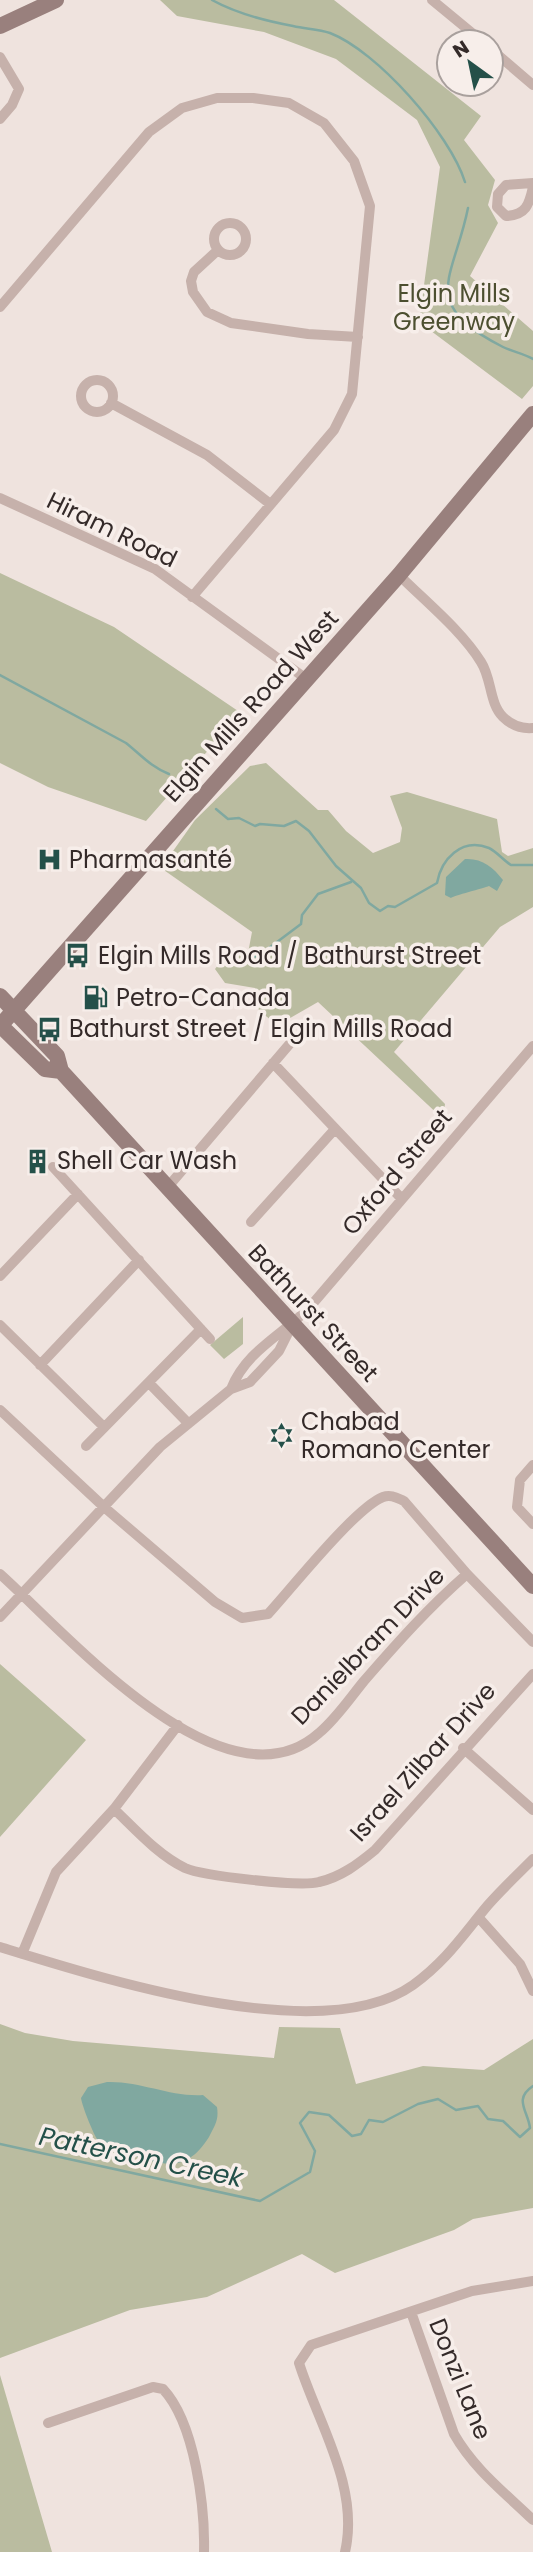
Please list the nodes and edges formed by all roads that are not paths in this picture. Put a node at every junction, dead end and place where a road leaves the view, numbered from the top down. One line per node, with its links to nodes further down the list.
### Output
1 (56, 0): 3 (main road)
2 (432, 0): 4 (street)
3 (0, 26)
4 (466, 28)
5 (0, 57): 8 (street)
6 (505, 61): 7 (street)
7 (533, 85)
8 (0, 119)
9 (218, 250): 11 (street)
10 (0, 307): 11 (street)
11 (358, 337): 15 (street)
12 (111, 403): 15 (street)
13 (533, 414): 16 (main road, Elgin Mills Road West)
14 (0, 498): 17 (street, Hiram Road)
15 (269, 503): 17 (street)
16 (399, 575): 18 (main road, Elgin Mills Road West); 19 (street)
17 (192, 597): 18 (street, Hiram Road)
18 (305, 677): 21 (main road, Elgin Mills Road West)
19 (533, 728)
20 (0, 996): 21 (main road, Bathurst Street)
21 (12, 1009): 22 (main road, Elgin Mills Road West); 26 (main road, Bathurst Street)
22 (0, 1025): 26 (main road, Bathurst Street)
23 (293, 1040): 25 (street)
24 (533, 1046): 31 (street, Oxford Street)
25 (273, 1063): 27 (street); 29 (street)
26 (61, 1071): 29 (main road, Bathurst Street)
27 (335, 1129): 31 (street); 32 (street)
28 (53, 1167): 30 (street)
29 (167, 1188): 36 (main road, Bathurst Street)
30 (78, 1194): 33 (street); 34 (street)
31 (401, 1198): 36 (street, Oxford Street)
32 (251, 1222)
33 (139, 1260): 37 (street); 39 (street)
34 (0, 1276)
35 (0, 1325): 39 (street)
36 (292, 1325): 42 (street, Oxford Street); 50 (main road, Bathurst Street)
37 (201, 1329): 38 (street); 40 (street)
38 (210, 1339)
39 (40, 1365): 43 (street)
40 (149, 1382): 42 (street); 43 (street)
41 (0, 1410): 46 (street)
42 (187, 1422): 46 (street, Oxford Street)
43 (104, 1427): 44 (street)
44 (86, 1447)
45 (533, 1465): 47 (street)
46 (104, 1507): 49 (street); 51 (street, Oxford Street)
47 (533, 1524)
48 (0, 1574): 51 (street, Danielbram Drive)
49 (467, 1574): 53 (street); 55 (street, Danielbram Drive)
50 (533, 1586)
51 (21, 1593): 52 (street, Oxford Street); 55 (street, Danielbram Drive)
52 (0, 1618)
53 (533, 1642)
54 (533, 1674): 56 (street, Israel Zilbar Drive)
55 (178, 1725): 57 (street)
56 (464, 1748): 57 (street, Israel Zilbar Drive); 58 (street)
57 (114, 1809): 62 (street)
58 (533, 1810)
59 (533, 1859): 60 (street)
60 (480, 1919): 62 (street); 63 (street)
61 (0, 1947): 62 (street)
62 (22, 1954)
63 (533, 1991)
64 (533, 2281): 65 (street)
65 (411, 2312): 67 (street, Donzi Lane); 69 (street)
66 (48, 2423): 68 (street)
67 (533, 2520)
68 (204, 2552)
69 (345, 2552)

